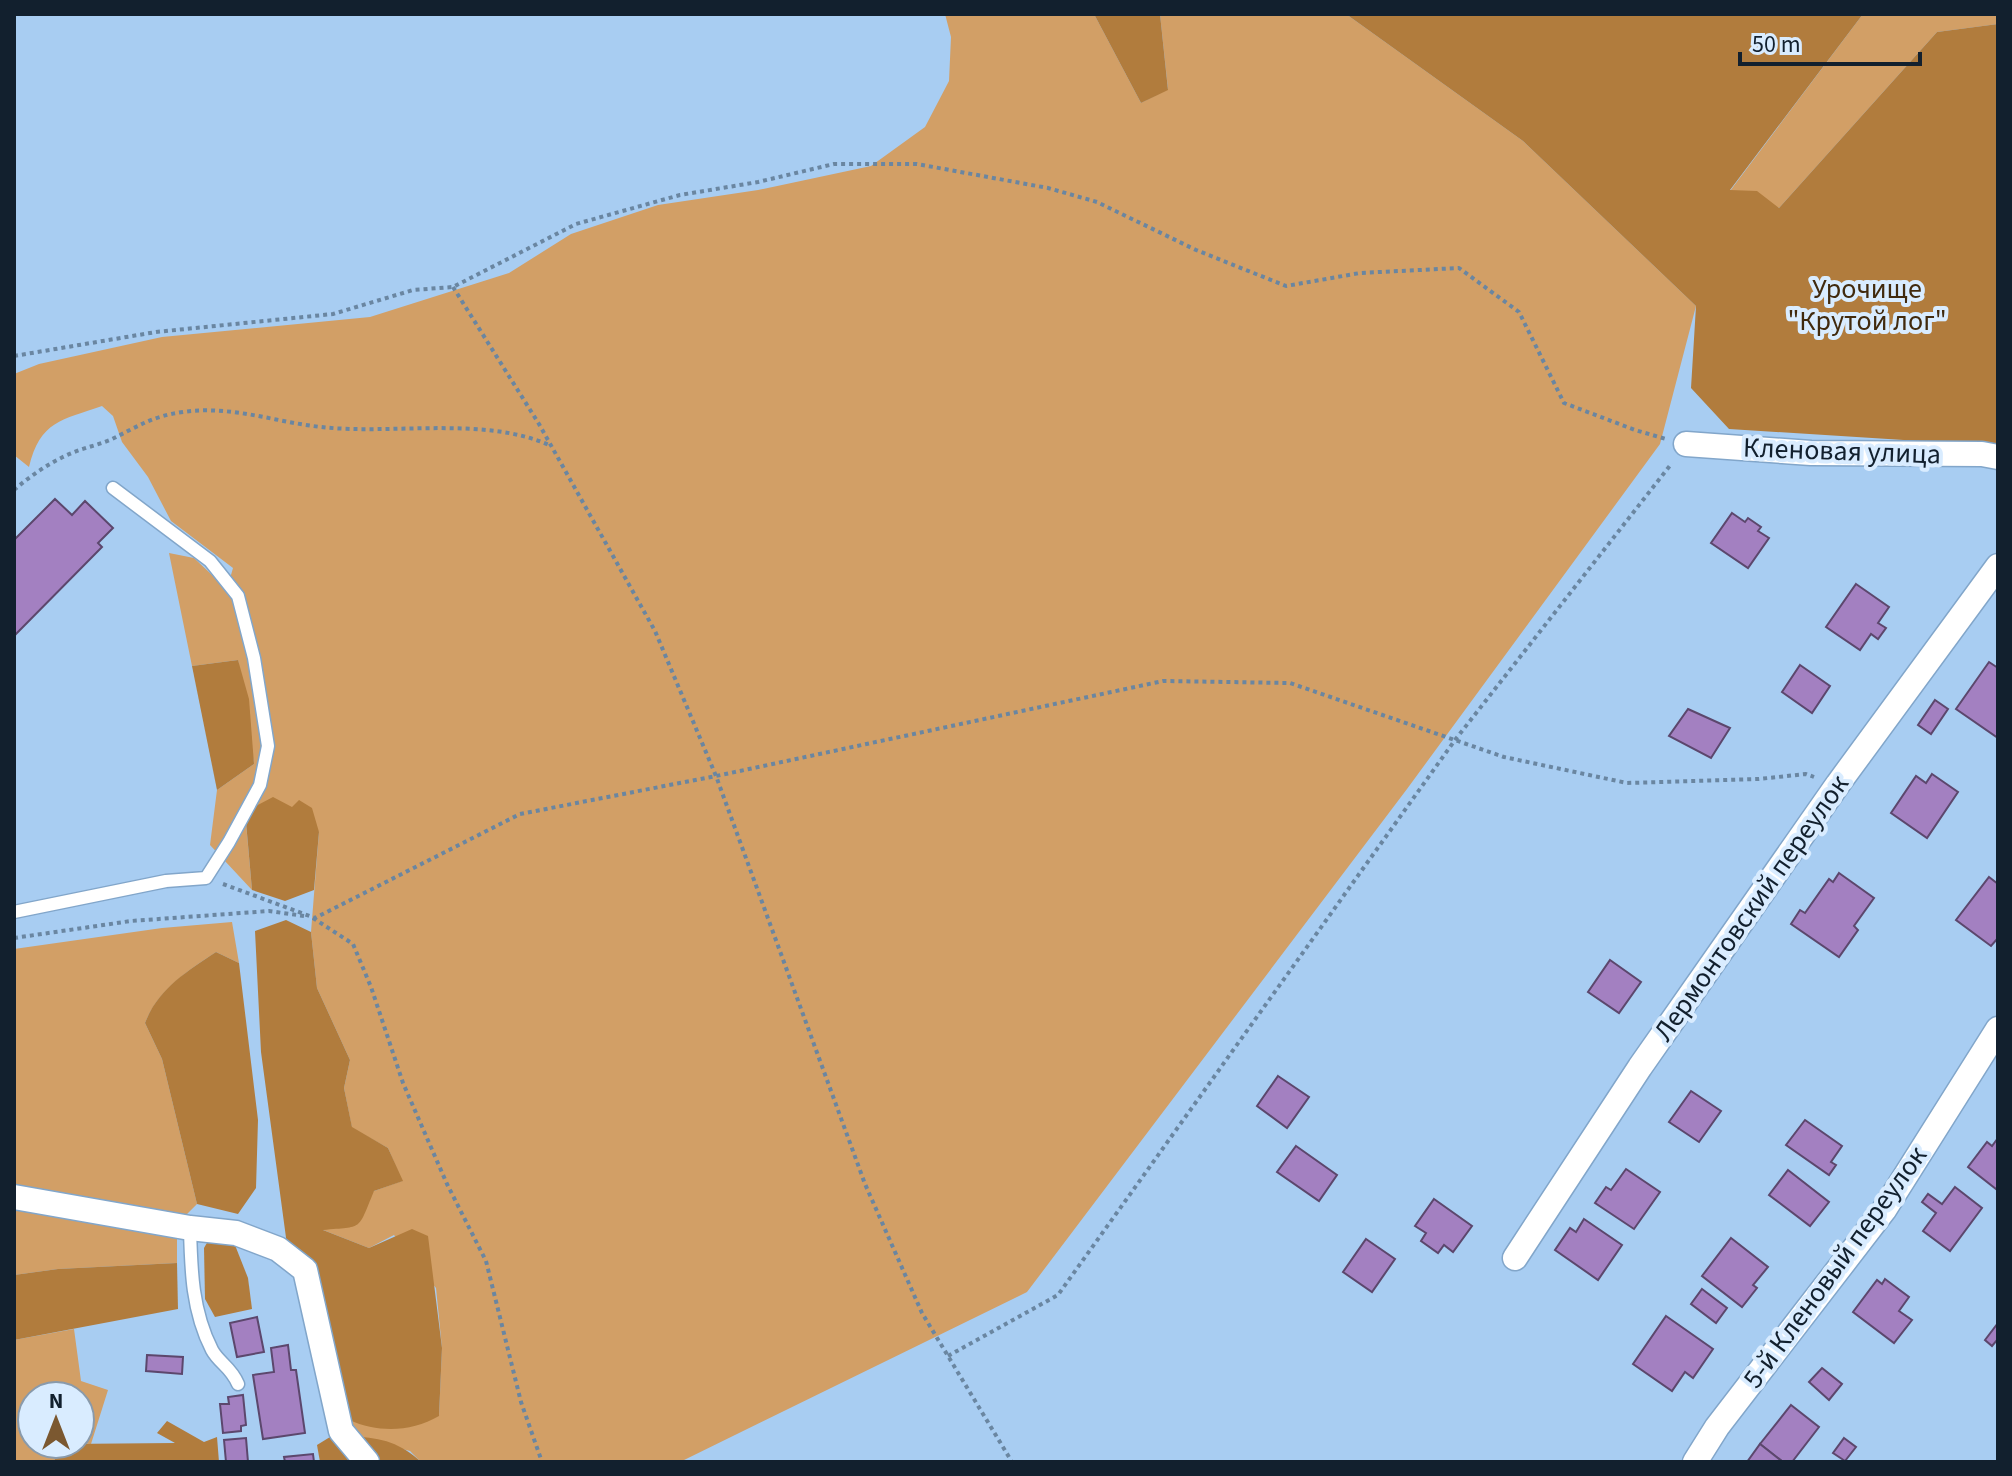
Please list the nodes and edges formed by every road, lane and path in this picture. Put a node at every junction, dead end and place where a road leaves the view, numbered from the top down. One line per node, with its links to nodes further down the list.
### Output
1 (453, 287): 2 (path); 3 (path); 4 (path)
2 (14, 356)
3 (1686, 444): 5 (street, Кленовая улица); 9 (path)
4 (551, 446): 7 (path); 10 (path)
5 (1998, 457)
6 (113, 488): 12 (lane)
7 (14, 490)
8 (1998, 566): 11 (street, Лермонтовский переулок)
9 (1455, 740): 10 (path); 11 (path); 20 (path)
10 (716, 776): 14 (path); 20 (path)
11 (1838, 784): 19 (street, Лермонтовский переулок)
12 (206, 878): 13 (lane); 14 (path)
13 (14, 912)
14 (315, 918): 15 (path); 23 (path)
15 (14, 938)
16 (1998, 1029): 25 (street, 5-й Кленовый переулок)
17 (14, 1197): 18 (street)
18 (190, 1228): 21 (lane); 22 (street)
19 (1515, 1258)
20 (948, 1356): 24 (path)
21 (238, 1384)
22 (367, 1462)
23 (542, 1462)
24 (1012, 1462)
25 (1695, 1462)

